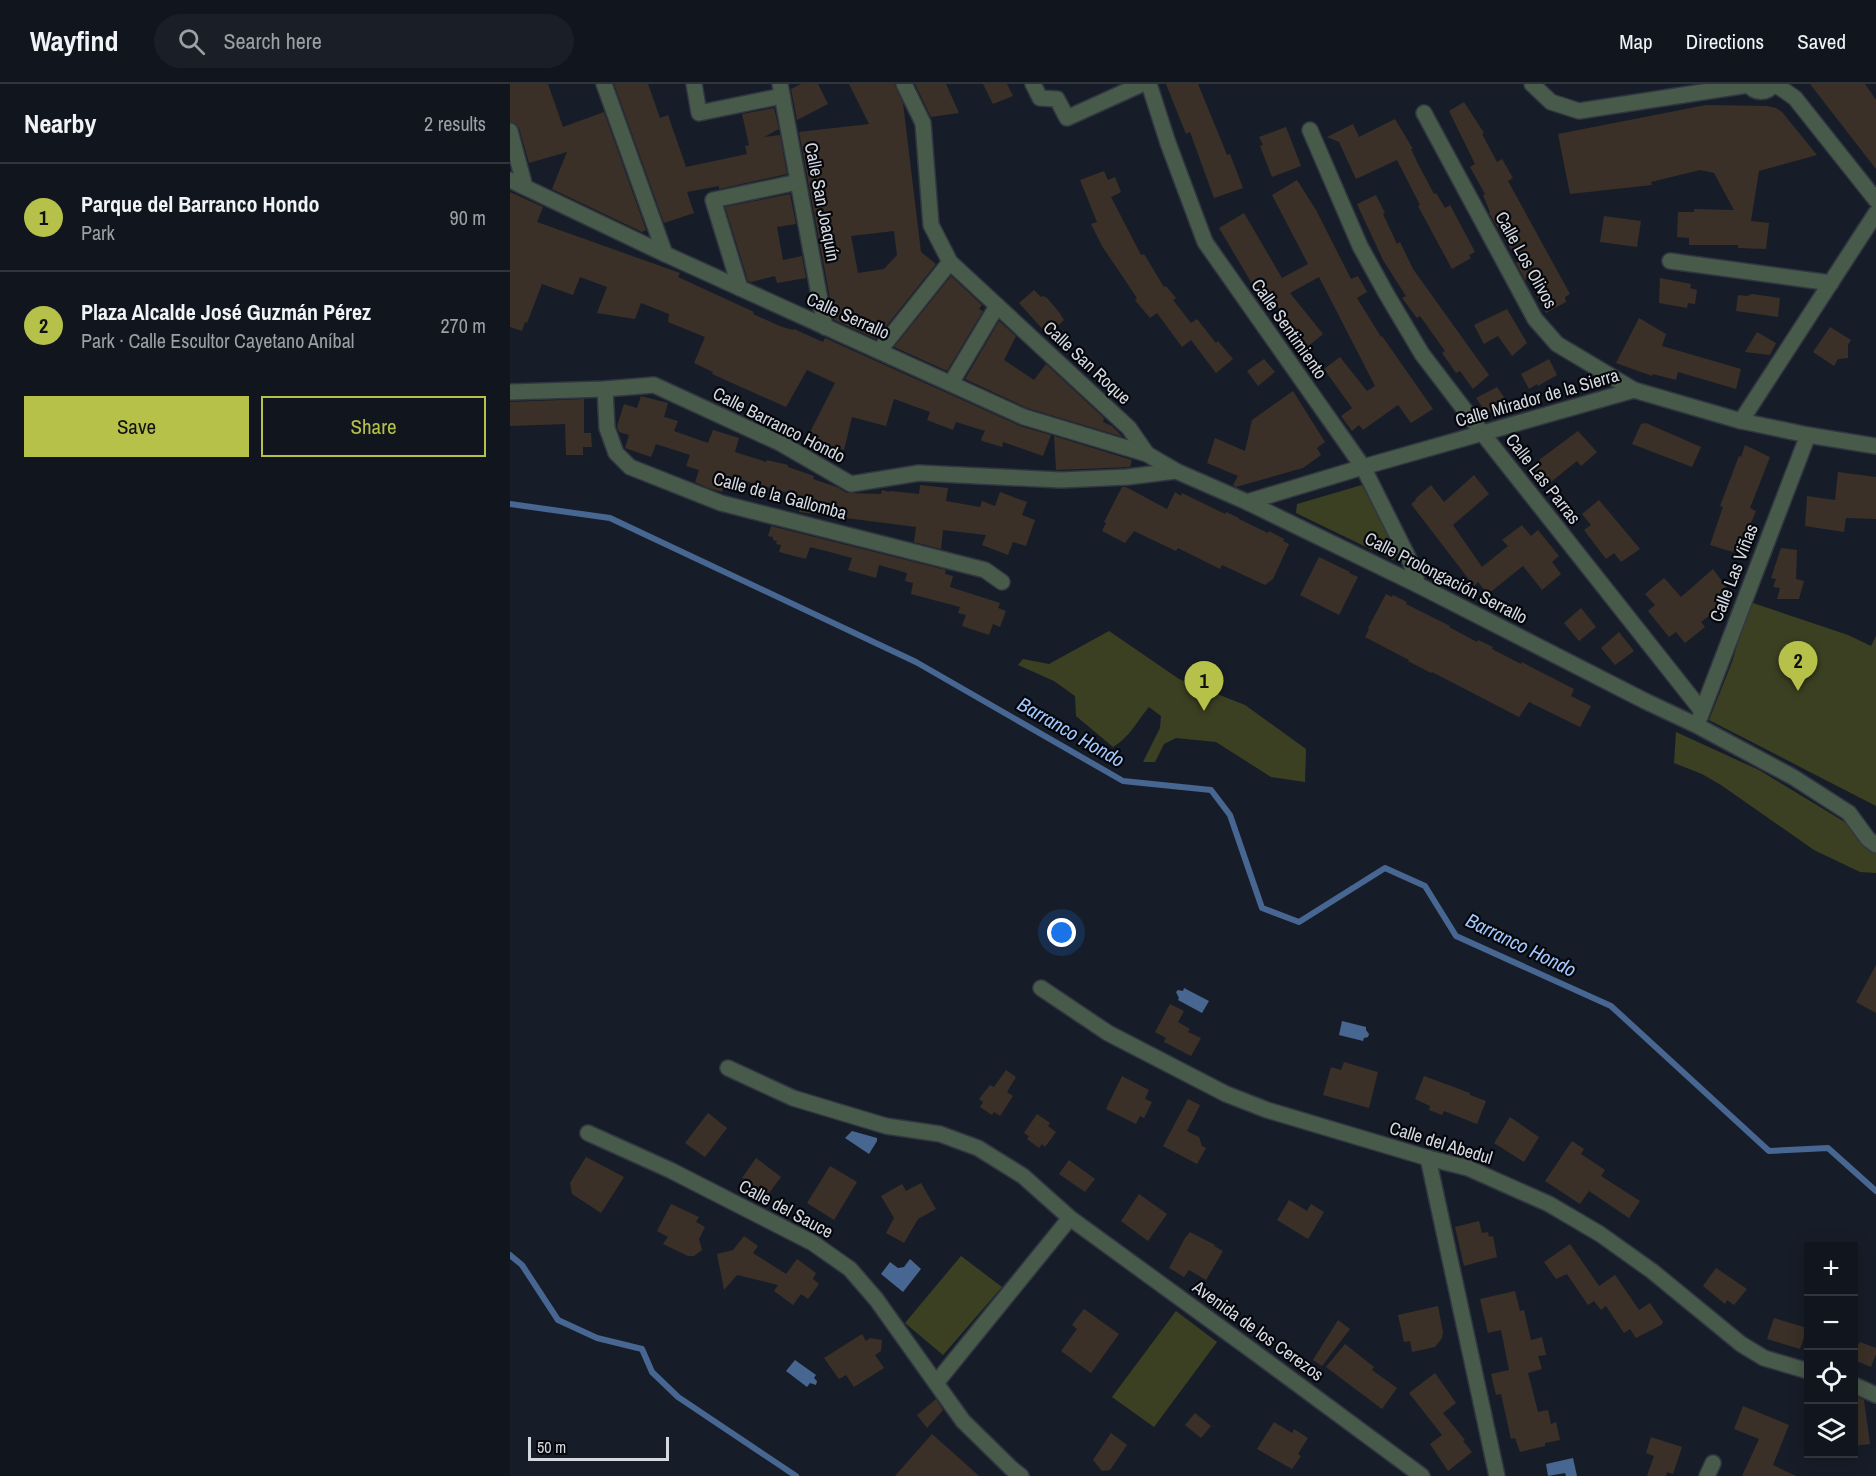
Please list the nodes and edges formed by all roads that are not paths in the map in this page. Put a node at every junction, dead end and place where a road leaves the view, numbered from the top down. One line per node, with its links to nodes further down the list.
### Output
1 (604, 84): 19 (street)
2 (694, 84): 10 (street)
3 (904, 84): 21 (street, Calle San Roque)
4 (1033, 84): 5 (street)
5 (1142, 84)
6 (1149, 84): 36 (street, Calle Sentimiento)
7 (1532, 84): 8 (street)
8 (1748, 84): 9 (street)
9 (1774, 84): 17 (street)
10 (781, 90): 15 (street, Calle San Joaquín)
11 (1424, 113): 29 (street, Calle Los Olivos)
12 (1310, 130): 32 (street, Calle Las Parras)
13 (510, 131): 16 (street)
14 (510, 180): 16 (street, Calle Serrallo)
15 (798, 182): 23 (street); 25 (street, Calle San Joaquín)
16 (525, 187): 19 (street, Calle Serrallo)
17 (1876, 200)
18 (1876, 213): 22 (street)
19 (665, 254): 23 (street, Calle Serrallo)
20 (1670, 261): 22 (street)
21 (950, 262): 24 (street, Calle San Roque); 26 (street)
22 (1831, 283): 31 (street)
23 (740, 288): 25 (street, Calle Serrallo)
24 (997, 306): 27 (street); 35 (street, Calle San Roque)
25 (825, 327): 26 (street, Calle Serrallo)
26 (879, 351): 27 (street, Calle Serrallo)
27 (951, 383): 35 (street, Calle Serrallo)
28 (605, 389): 30 (street, Calle Barranco Hondo); 37 (street, Calle Barranco Hondo); 39 (street, Calle de la Gallomba)
29 (1634, 390): 31 (street, Calle Mirador de la Sierra); 32 (street, Calle Mirador de la Sierra)
30 (510, 392)
31 (1741, 421): 33 (street, Calle Mirador de la Sierra)
32 (1483, 434): 36 (street, Calle Mirador de la Sierra); 41 (street, Calle Las Parras)
33 (1808, 435): 34 (street, Calle Mirador de la Sierra); 41 (street, Calle Las Viñas)
34 (1876, 446)
35 (1147, 453): 37 (street, Calle Serrallo)
36 (1363, 467): 38 (street, Calle Mirador de la Sierra); 40 (street, Calle Sentimiento)
37 (1176, 471): 38 (street, Calle Prolongación Serrallo)
38 (1248, 502): 40 (street, Calle Prolongación Serrallo)
39 (1002, 582)
40 (1419, 585): 42 (street, Calle Prolongación Serrallo)
41 (1702, 711): 42 (street, Calle Las Viñas)
42 (1696, 725): 43 (street, Calle Prolongación Serrallo)
43 (1876, 845)
44 (1041, 988): 47 (street, Calle del Abedul)
45 (728, 1068): 48 (street, Avenida de los Cerezos)
46 (588, 1133): 50 (street, Calle del Sauce)
47 (1428, 1158): 49 (street, Calle del Abedul); 55 (street)
48 (1070, 1218): 50 (street); 54 (street, Avenida de los Cerezos)
49 (1804, 1370)
50 (936, 1383): 53 (street, Calle del Sauce)
51 (1858, 1387): 52 (street)
52 (1876, 1395)
53 (1021, 1476)
54 (1422, 1476)
55 (1497, 1476)

